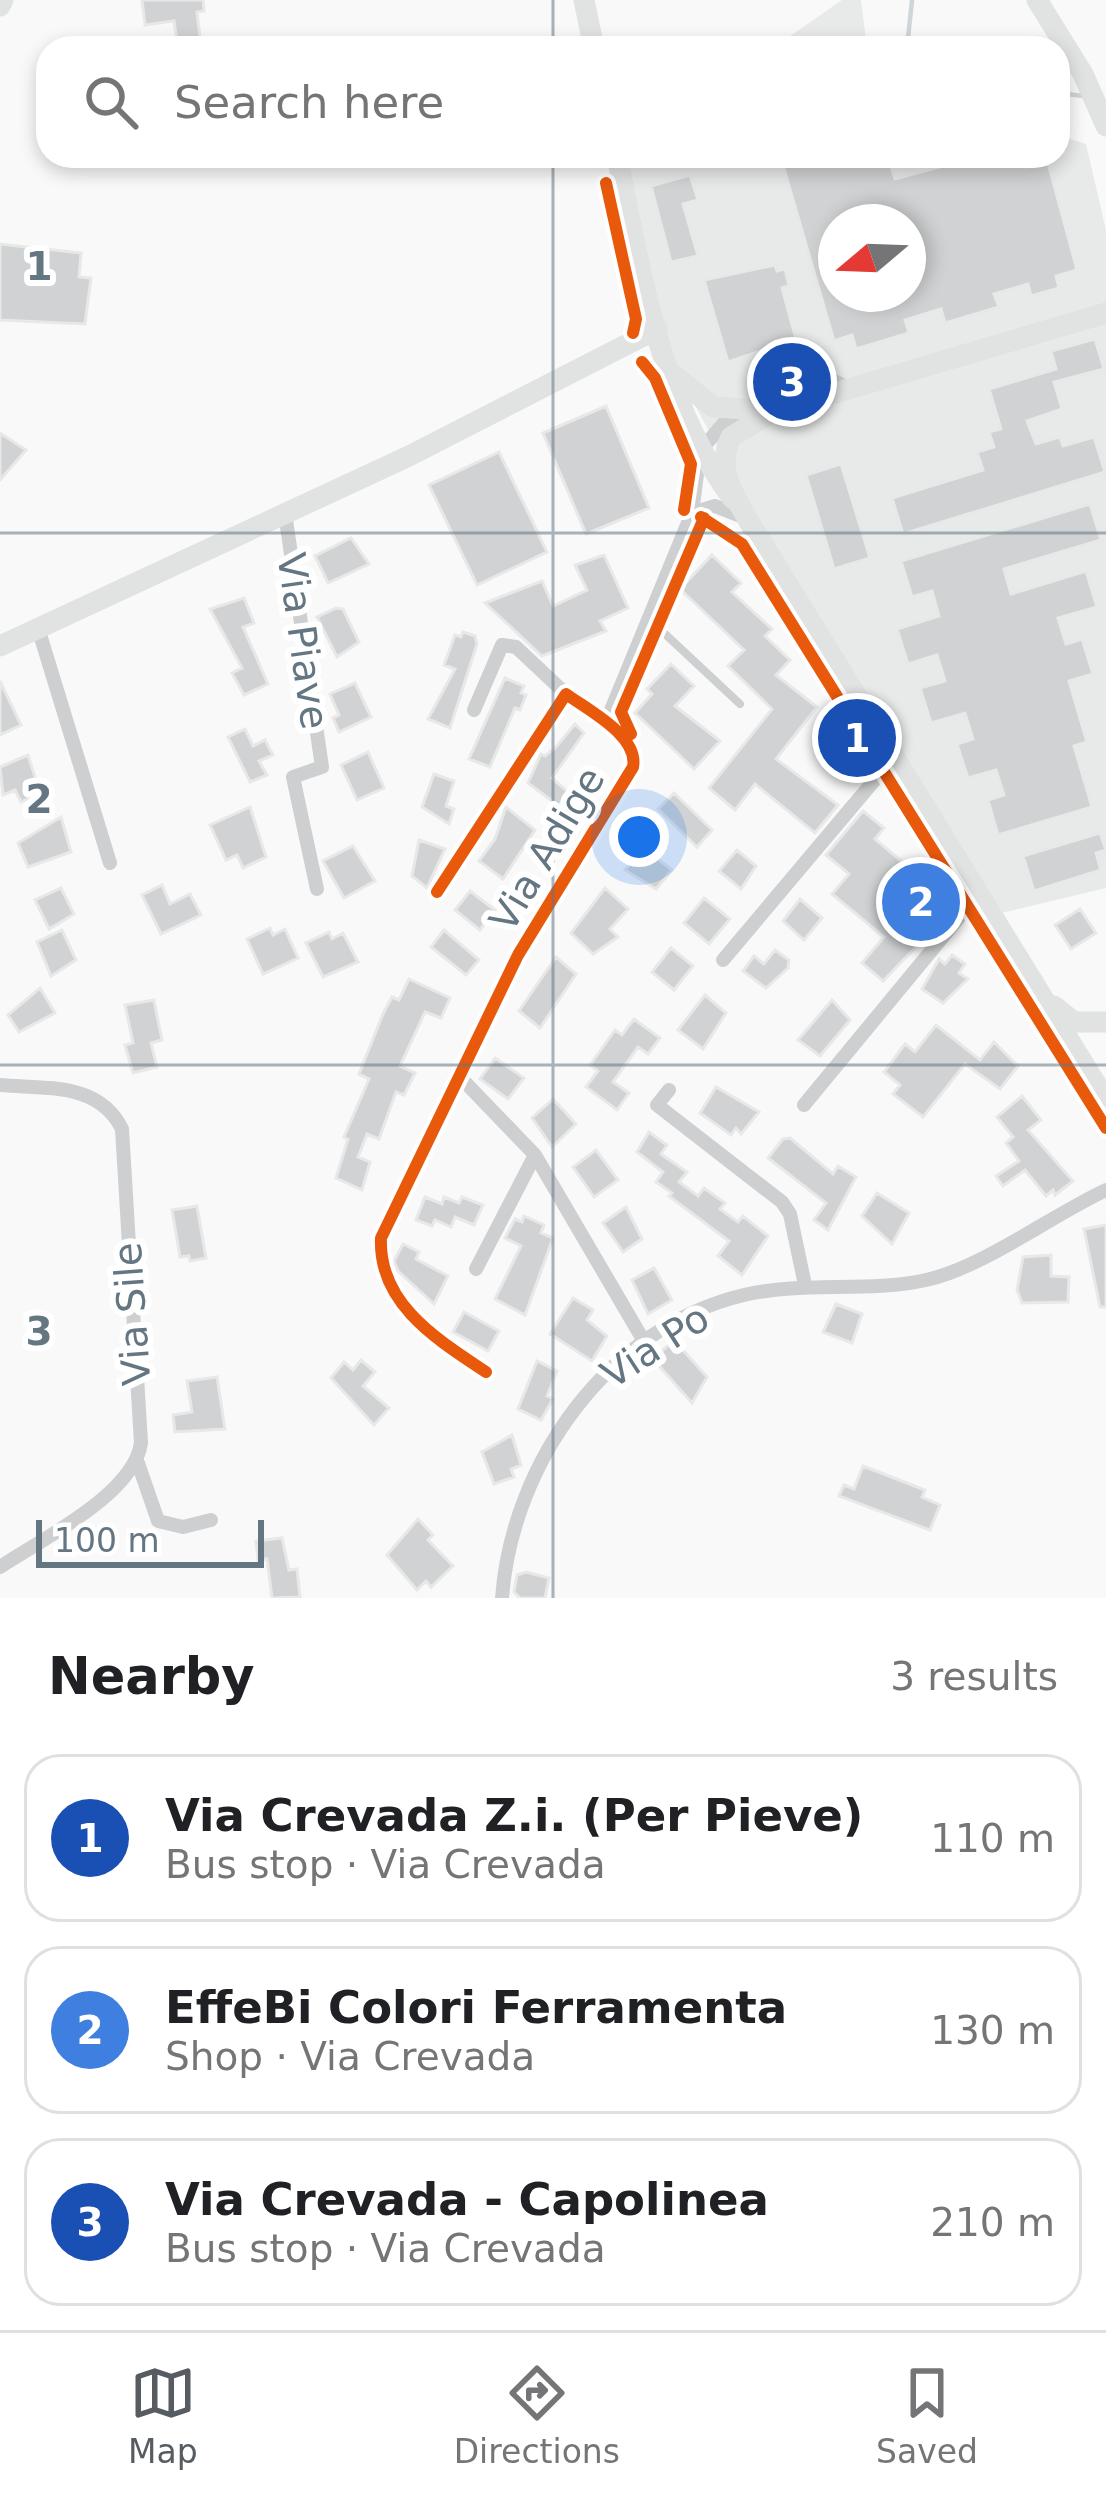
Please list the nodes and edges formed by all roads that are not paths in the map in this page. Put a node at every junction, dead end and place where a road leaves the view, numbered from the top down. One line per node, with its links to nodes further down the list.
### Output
1 (584, 0): 3 (main road)
2 (1037, 0): 4 (main road)
3 (592, 36)
4 (1059, 36)
5 (1070, 53): 6 (main road)
6 (1106, 126)
7 (619, 168): 9 (main road)
8 (1100, 317): 10 (main road)
9 (664, 350): 10 (main road); 11 (main road); 12 (main road, Via Piave)
10 (774, 411): 11 (street); 14 (main road)
11 (700, 451): 13 (street); 14 (main road)
12 (285, 513): 16 (main road, Via Piave); 24 (street, Via Piave)
13 (692, 513): 14 (street); 15 (street)
14 (748, 520): 22 (main road)
15 (649, 619): 19 (lane); 21 (street)
16 (38, 628): 17 (main road, Via Piave); 23 (street)
17 (0, 646)
18 (566, 694): 20 (street, Via Adige); 21 (street, Via Adige); 25 (street, Via Adige)
19 (740, 704)
20 (474, 710)
21 (607, 720): 30 (street, Via Adige)
22 (894, 757): 26 (main road); 27 (street)
23 (110, 863)
24 (316, 890)
25 (436, 892)
26 (979, 893): 28 (main road); 34 (street)
27 (723, 960)
28 (1041, 992): 29 (main road); 33 (main road)
29 (1106, 1022)
30 (460, 1077): 35 (street); 40 (street, Via Adige)
31 (0, 1085): 41 (street, Via Sile)
32 (669, 1090): 38 (street)
33 (1104, 1096)
34 (804, 1105)
35 (535, 1155): 37 (street); 39 (street)
36 (1106, 1190): 38 (street, Via Po)
37 (476, 1269)
38 (805, 1285): 39 (street, Via Po)
39 (645, 1343): 44 (street, Via Po)
40 (486, 1372)
41 (138, 1463): 42 (street, Via Sile); 43 (street)
42 (211, 1520)
43 (0, 1567)
44 (502, 1598)

